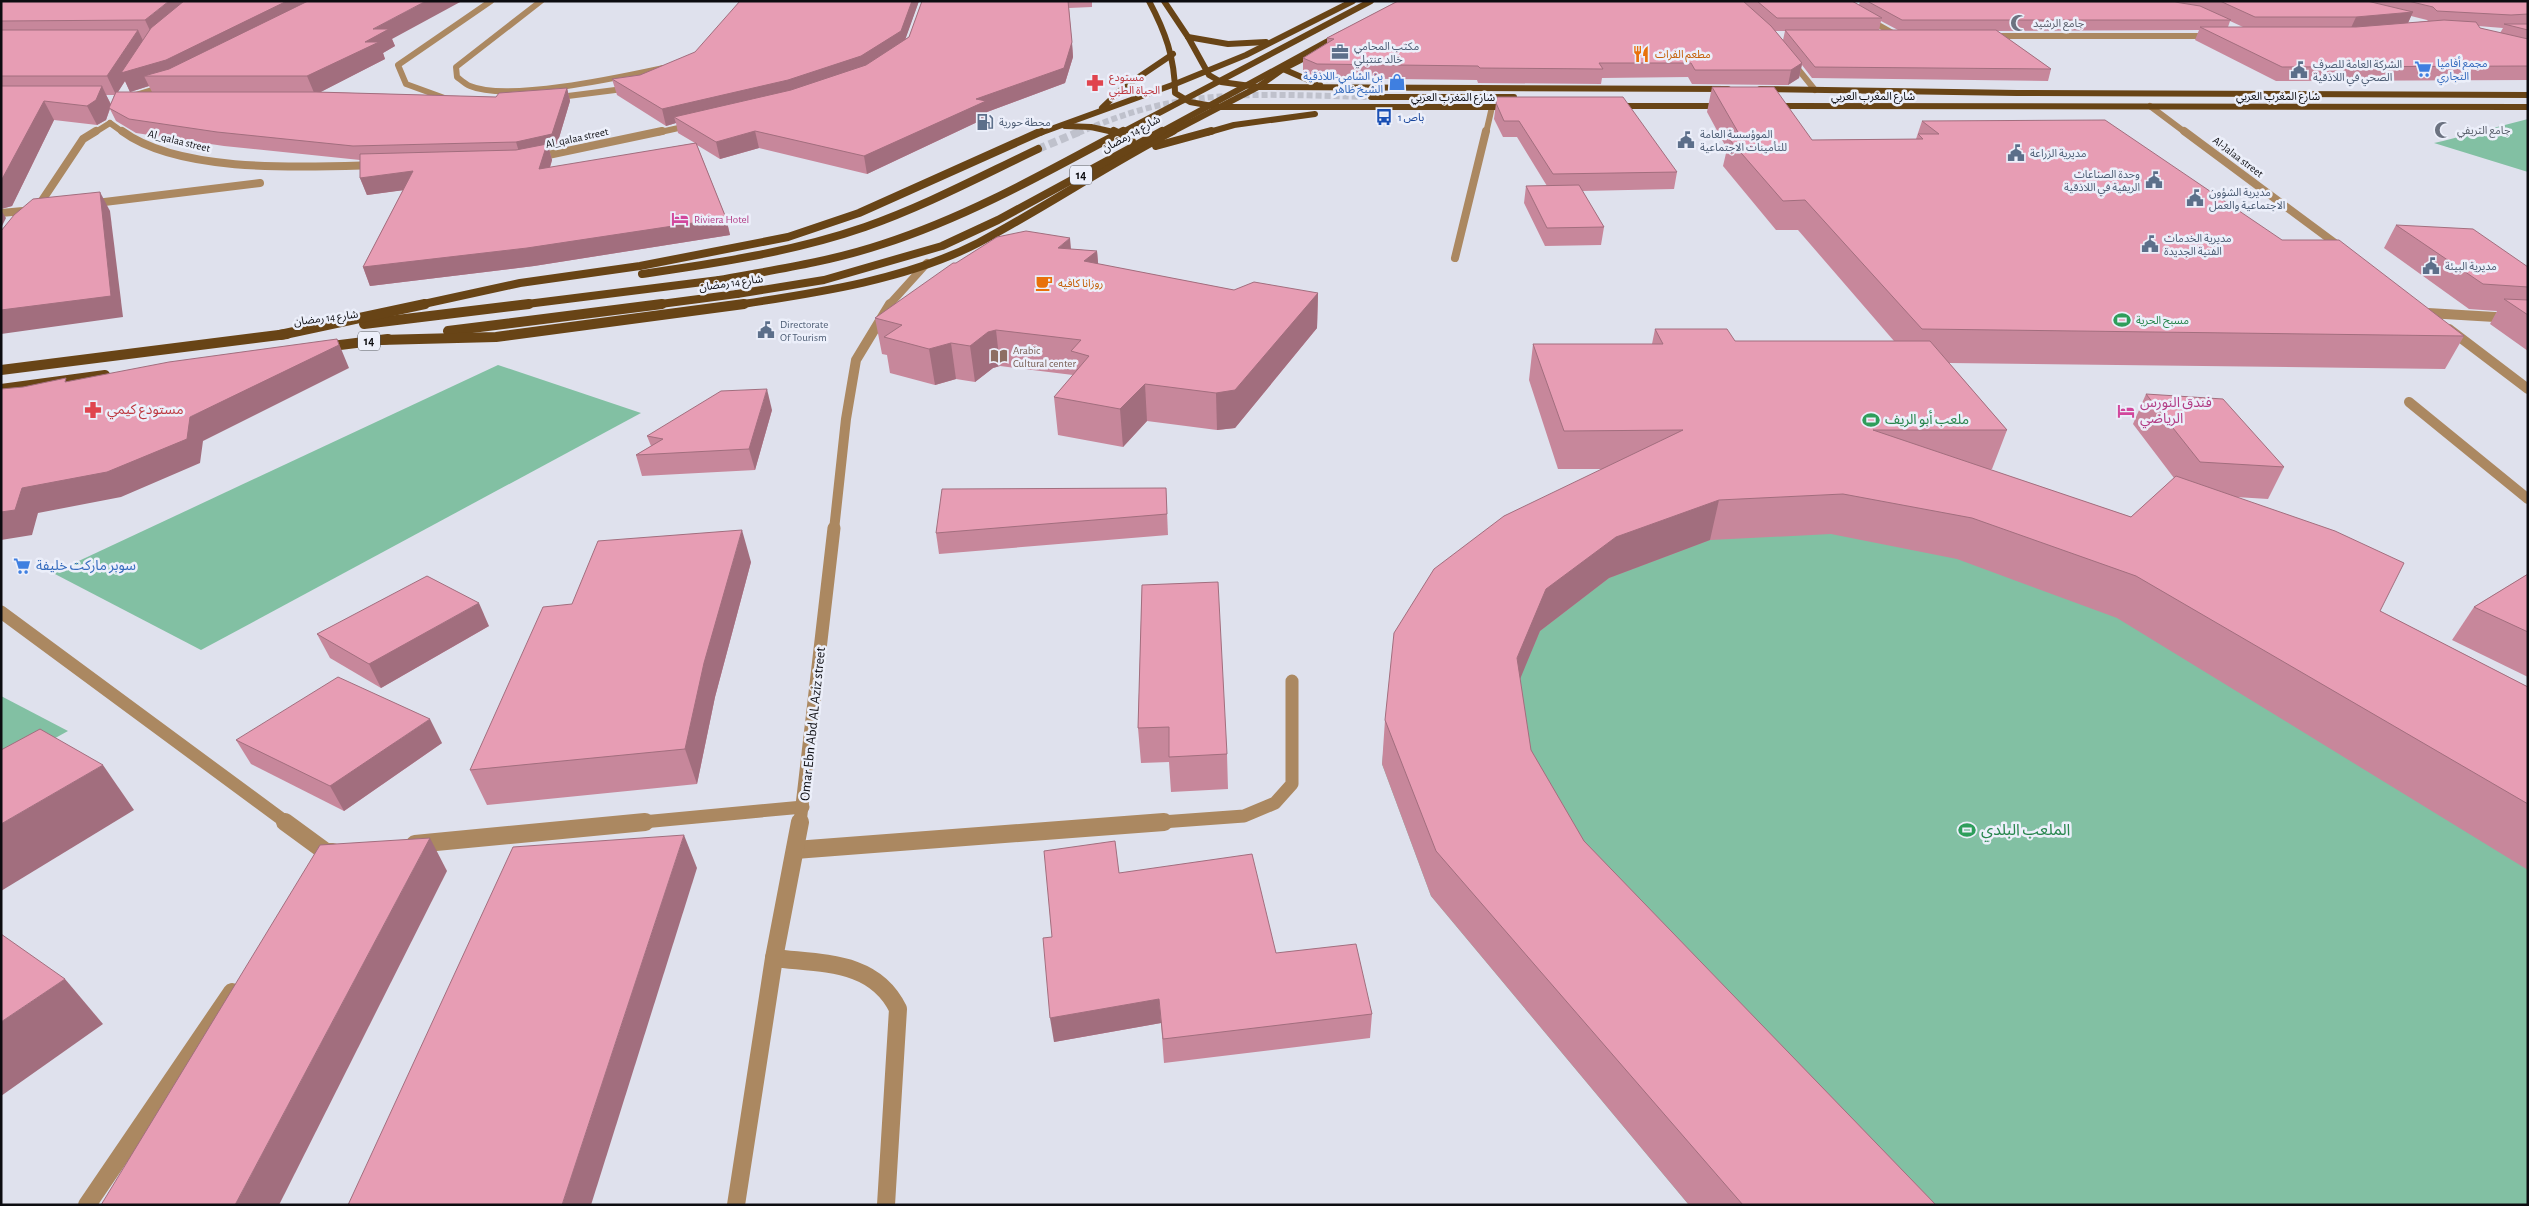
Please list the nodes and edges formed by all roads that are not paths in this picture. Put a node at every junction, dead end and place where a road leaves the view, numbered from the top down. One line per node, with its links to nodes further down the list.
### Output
1 (490, 1): 37 (street)
2 (542, 1): 20 (street)
3 (1149, 1): 17 (main road)
4 (1164, 1): 14 (main road)
5 (1353, 1): 15 (main road)
6 (1371, 1): 66 (main road, شارع 14 رمضان / 14, bridge)
7 (1838, 2): 8 (street); 10 (street)
8 (1859, 4)
9 (1879, 36): 10 (street)
10 (1898, 36): 11 (street)
11 (1908, 36)
12 (1977, 36): 13 (street)
13 (2222, 36)
14 (1188, 37): 15 (main road); 19 (main road)
15 (1276, 41): 19 (main road)
16 (1784, 52): 27 (street)
17 (1173, 54): 22 (main road); 50 (main road)
18 (1283, 69): 24 (main road); 25 (main road); 69 (main road, شارع 14 رمضان / 14, bridge)
19 (1207, 71): 22 (main road); 24 (main road, شارع المغرب العربي)
20 (660, 78)
21 (176, 83): 34 (street)
22 (1175, 84): 41 (main road, شارع المغرب العربي); 50 (main road)
23 (642, 86): 35 (street)
24 (1258, 87): 25 (main road, شارع المغرب العربي); 41 (main road)
25 (1324, 87): 26 (main road, شارع المغرب العربي)
26 (1736, 89)
27 (1815, 90): 28 (main road, شارع المغرب العربي); 28 (main road, شارع المغرب العربي)
28 (2017, 93): 29 (main road, شارع المغرب العربي)
29 (2528, 95)
30 (1570, 96): 31 (main road)
31 (1730, 96)
32 (1371, 97): 33 (main road)
33 (1520, 97)
34 (126, 98)
35 (546, 98)
36 (429, 100): 37 (street)
37 (449, 100): 38 (street)
38 (459, 100)
39 (118, 101): 40 (street)
40 (147, 101)
41 (1218, 106): 46 (main road, شارع المغرب العربي); 54 (main road)
42 (1602, 106): 43 (main road)
43 (1731, 106)
44 (1761, 106): 45 (main road, شارع المغرب العربي)
45 (2150, 106): 49 (main road, شارع المغرب العربي); 63 (street, Al-Jalaa street)
46 (1452, 107): 47 (main road, شارع المغرب العربي); 54 (main road)
47 (1492, 107): 48 (main road, شارع المغرب العربي); 64 (street)
48 (1522, 107)
49 (2528, 107)
50 (1101, 109): 52 (main road)
51 (701, 123): 55 (street, Al_qalaa street)
52 (1052, 127): 54 (main road); 68 (main road)
53 (1038, 149): 66 (main road)
54 (1127, 155): 65 (main road)
55 (521, 161)
56 (386, 164): 60 (street, Al_qalaa street)
57 (260, 183): 58 (street)
58 (75, 205)
59 (46, 208): 60 (street)
60 (36, 210): 61 (street); 62 (street)
61 (1, 213)
62 (25, 223)
63 (2349, 254)
64 (1455, 258)
65 (927, 263): 69 (main road); 79 (street, Omar Ebn Abd AL Aziz street)
66 (408, 318): 68 (main road, شارع 14 رمضان / 14)
67 (2528, 319): 74 (street)
68 (280, 335): 71 (main road, شارع 14 رمضان / 14)
69 (380, 340): 70 (main road, شارع 14 رمضان / 14)
70 (312, 348)
71 (1, 370)
72 (118, 374): 73 (main road)
73 (1, 389)
74 (2528, 390)
75 (2409, 402): 76 (street)
76 (2528, 499)
77 (1, 612): 83 (street)
78 (1292, 681): 82 (street)
79 (803, 807): 80 (street); 82 (street, Omar Ebn Abd AL Aziz street)
80 (396, 846)
81 (346, 850): 83 (street)
82 (795, 850): 85 (street, Omar Ebn Abd AL Aziz street)
83 (326, 852): 84 (street)
84 (315, 869)
85 (774, 958): 88 (street, Omar Ebn Abd AL Aziz street); 89 (street)
86 (243, 975): 87 (street)
87 (87, 1205)
88 (736, 1205)
89 (886, 1205)

